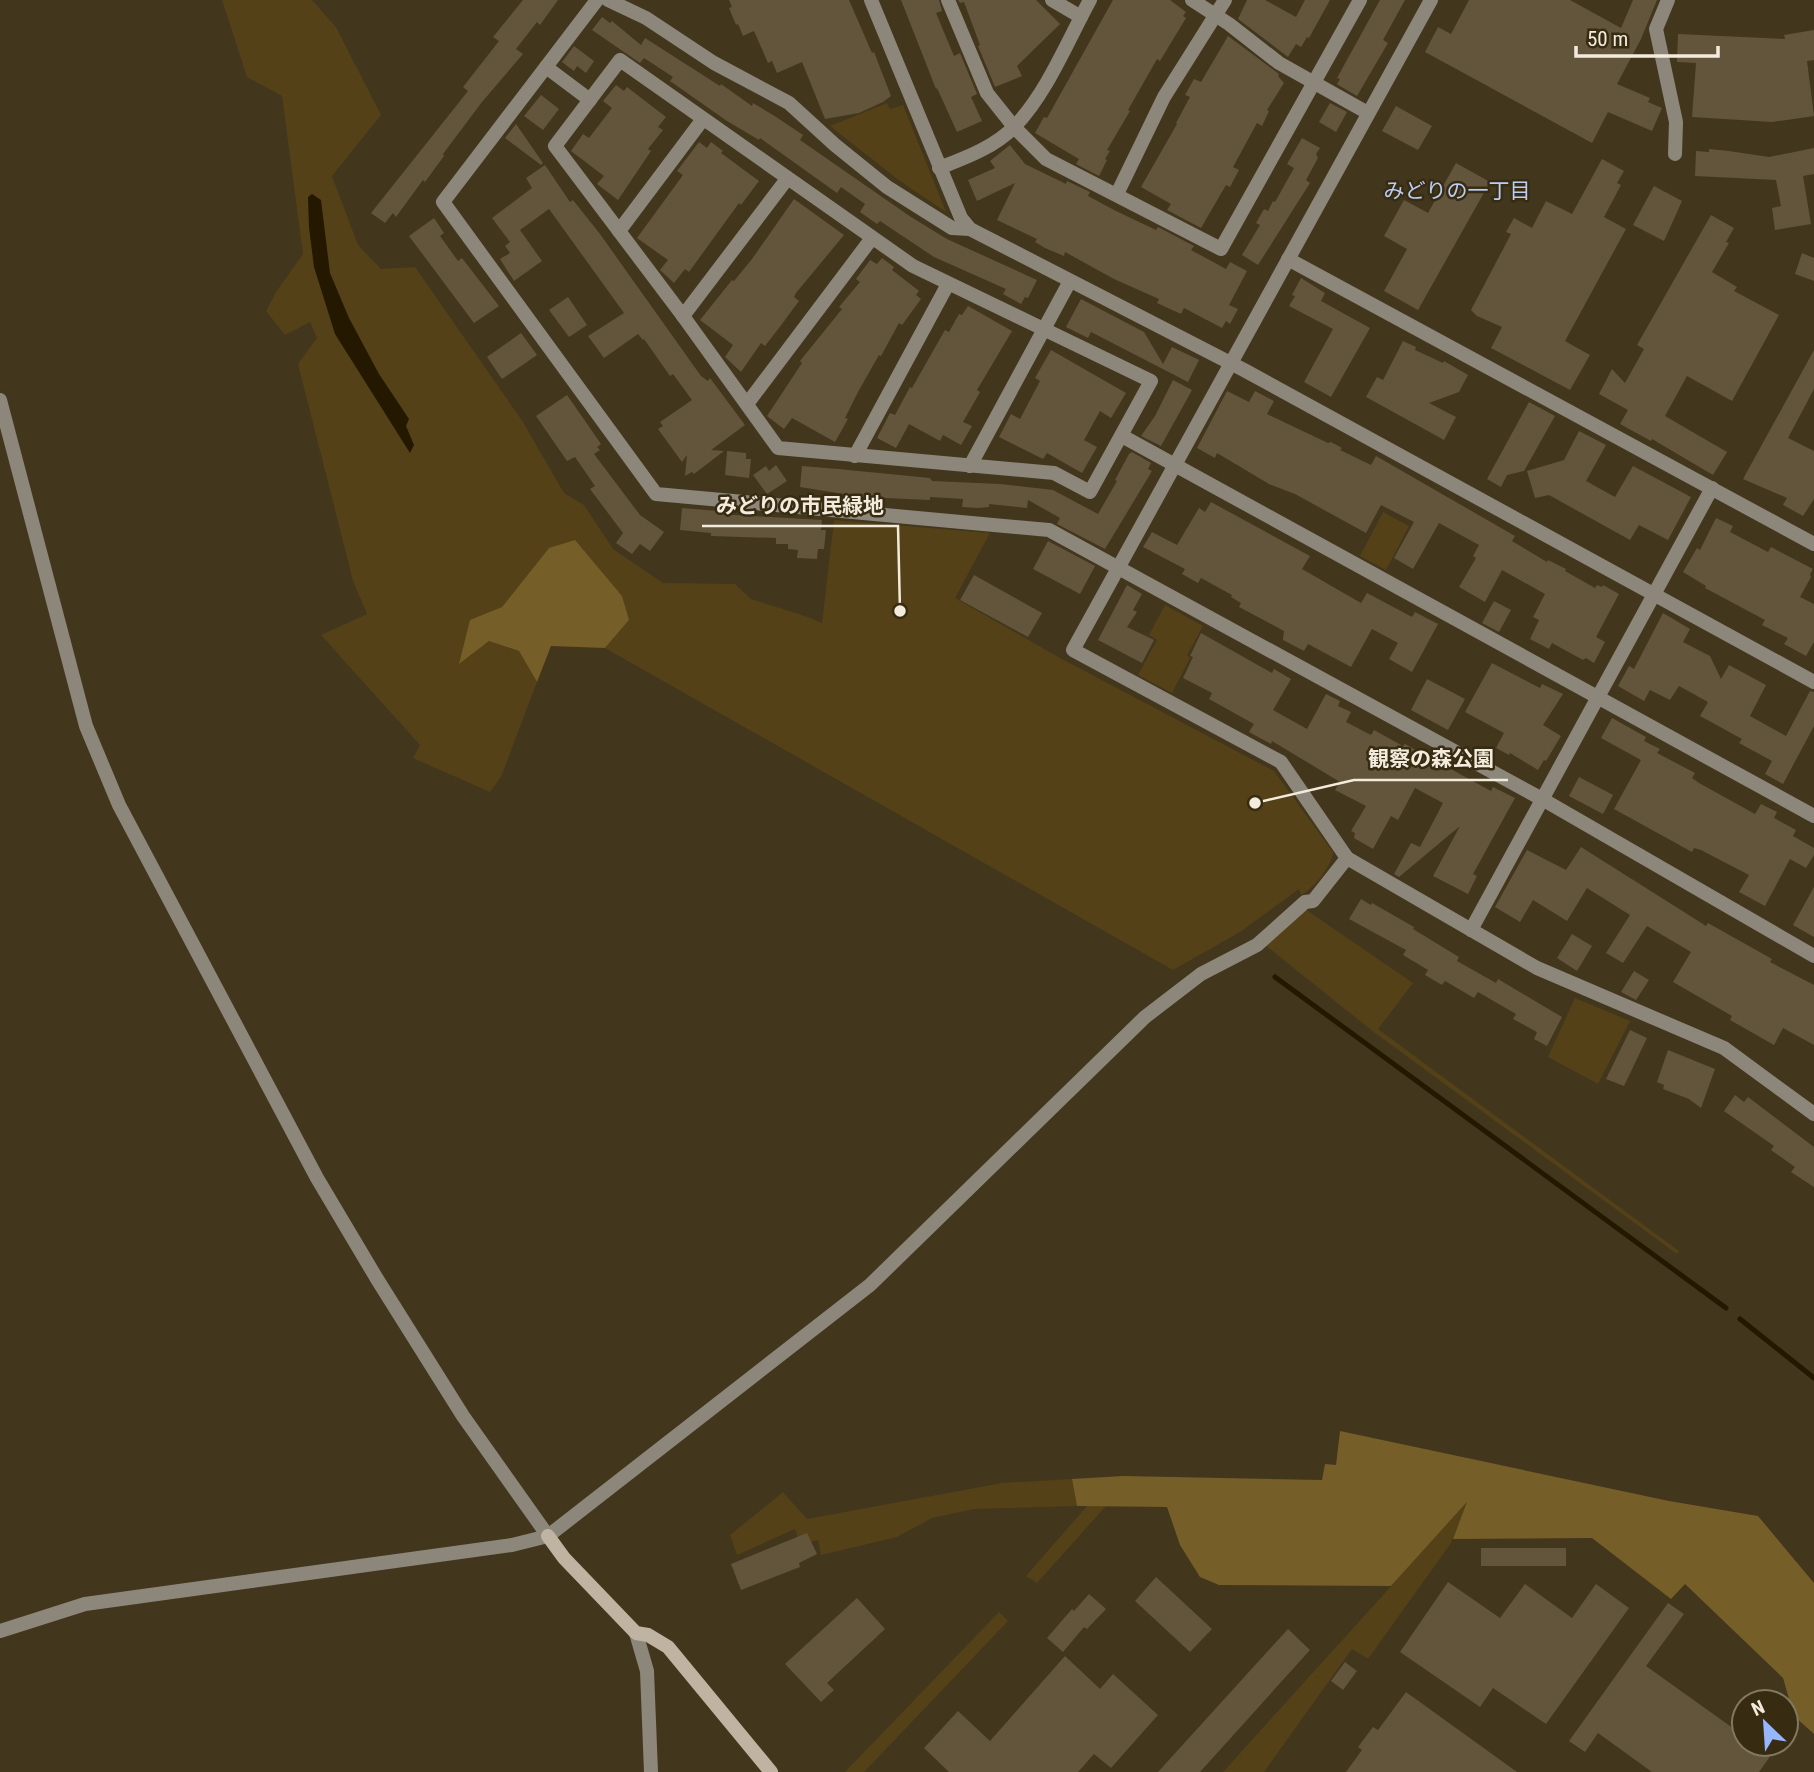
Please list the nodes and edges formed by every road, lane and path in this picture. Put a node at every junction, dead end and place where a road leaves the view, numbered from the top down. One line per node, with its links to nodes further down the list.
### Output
1 (597, 0): 14 (street)
2 (608, 0): 24 (street)
3 (871, 0): 21 (street)
4 (948, 0): 19 (street)
5 (1052, 0): 13 (street)
6 (1090, 0): 13 (street)
7 (1192, 0): 12 (street)
8 (1225, 0): 12 (street)
9 (1360, 0): 15 (street)
10 (1431, 0): 17 (street)
11 (1668, 0): 20 (street)
12 (1215, 16): 15 (street); 23 (street)
13 (1081, 17): 19 (street)
14 (546, 67): 16 (street); 41 (street)
15 (1315, 83): 17 (street); 23 (street)
16 (590, 100): 18 (street); 25 (street)
17 (1368, 113): 27 (street)
18 (703, 119): 22 (street); 25 (street)
19 (1014, 127): 21 (street); 23 (street)
20 (1675, 153)
21 (939, 168): 24 (street)
22 (787, 179): 26 (street); 30 (street)
23 (1117, 194)
24 (970, 229): 28 (street)
25 (619, 231): 30 (street)
26 (872, 239): 29 (street); 34 (street)
27 (1288, 259): 32 (street); 39 (street)
28 (1070, 281): 31 (street); 32 (street)
29 (948, 284): 31 (street); 36 (street)
30 (683, 316): 34 (street)
31 (1043, 329): 35 (street); 37 (street)
32 (1232, 364): 38 (street); 42 (street)
33 (0, 400): 51 (street)
34 (747, 404): 36 (street)
35 (1122, 436): 37 (street); 38 (street)
36 (855, 456): 37 (street)
37 (970, 466)
38 (1175, 467): 41 (street); 44 (street)
39 (1712, 488): 40 (street); 42 (street)
40 (1814, 544)
41 (1119, 568): 45 (street); 47 (street)
42 (1653, 594): 43 (street); 44 (street)
43 (1814, 682)
44 (1598, 697): 45 (street); 46 (street)
45 (1542, 799): 48 (street); 49 (street)
46 (1814, 816)
47 (1347, 858): 48 (street); 51 (street)
48 (1471, 930): 50 (street)
49 (1814, 956)
50 (1814, 1114)
51 (548, 1536): 52 (street); 53 (street)
52 (0, 1631)
53 (636, 1633): 54 (street); 55 (street)
54 (651, 1772)
55 (771, 1772)

